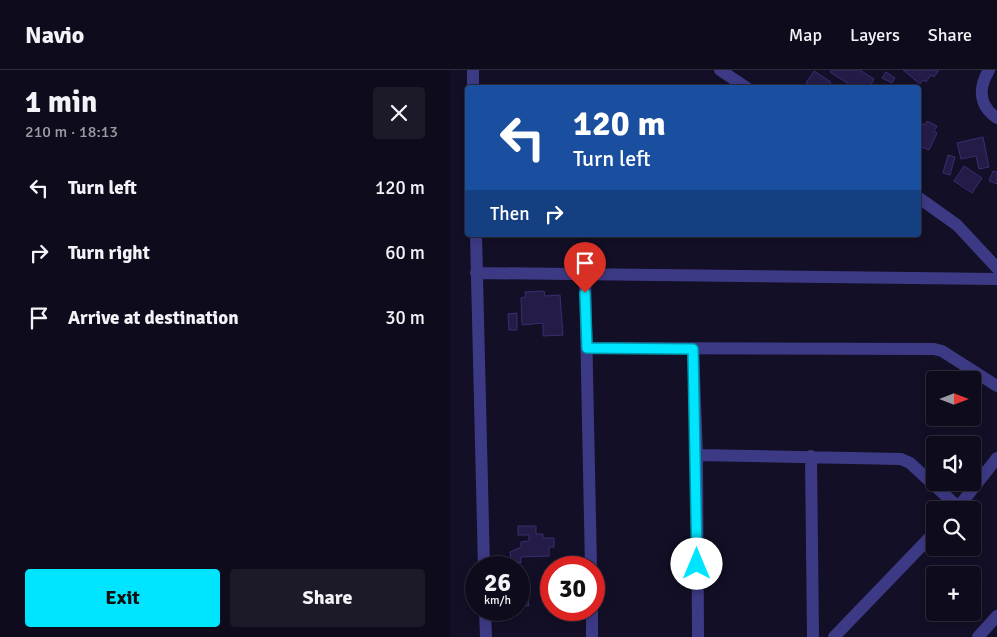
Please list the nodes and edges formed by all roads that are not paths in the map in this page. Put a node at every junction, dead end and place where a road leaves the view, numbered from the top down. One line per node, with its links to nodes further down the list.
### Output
1 (473, 70): 4 (street)
2 (720, 70): 5 (street)
3 (989, 70): 6 (street)
4 (473, 85)
5 (742, 85)
6 (997, 118)
7 (921, 199): 9 (street)
8 (476, 237): 10 (street)
9 (997, 268)
10 (476, 273): 11 (street); 22 (street)
11 (584, 275): 12 (street); 13 (street)
12 (997, 279)
13 (587, 348): 14 (street); 23 (street)
14 (693, 349): 15 (street); 16 (street)
15 (997, 386)
16 (696, 455): 17 (street); 29 (street)
17 (811, 456): 19 (street); 30 (street)
18 (997, 458): 20 (street)
19 (949, 501)
20 (963, 501)
21 (926, 541): 31 (street)
22 (484, 556)
23 (592, 556)
24 (997, 616): 32 (street)
25 (485, 621): 27 (street)
26 (592, 621): 28 (street)
27 (486, 637)
28 (592, 637)
29 (698, 637)
30 (813, 637)
31 (834, 637)
32 (978, 637)

